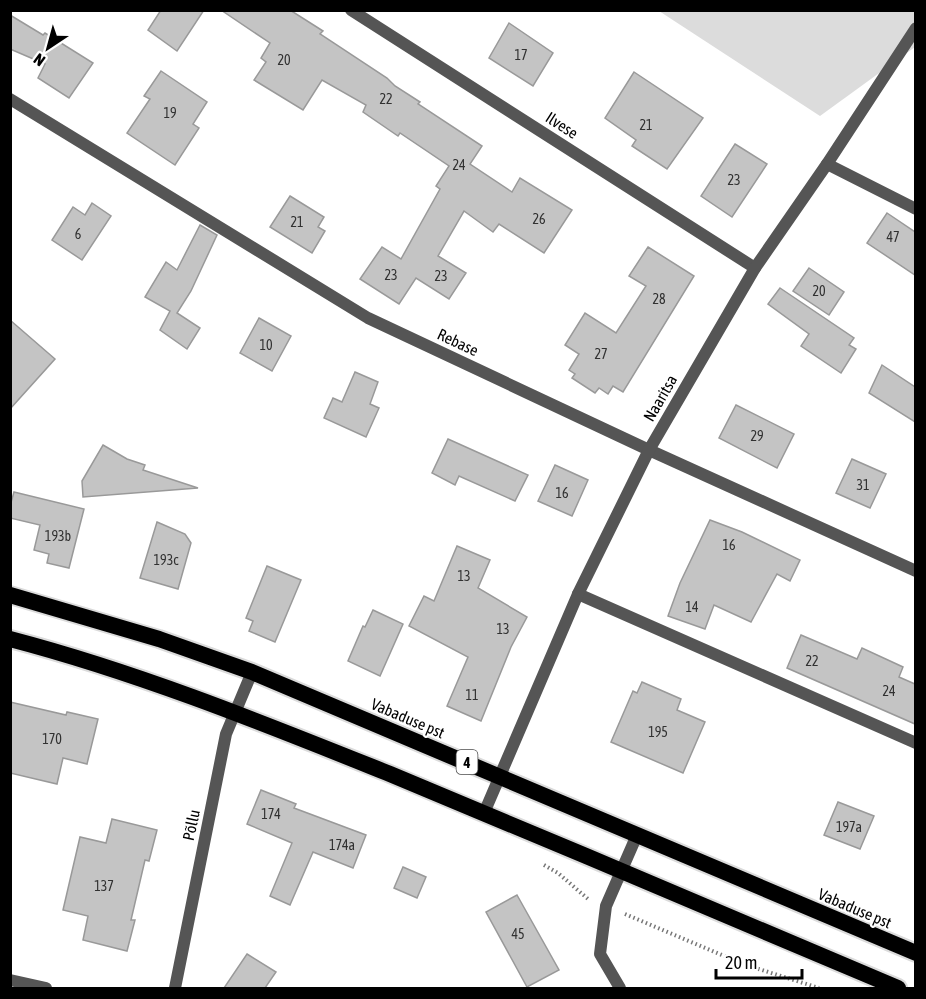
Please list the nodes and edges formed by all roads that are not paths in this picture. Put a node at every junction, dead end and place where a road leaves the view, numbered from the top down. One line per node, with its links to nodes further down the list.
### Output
1 (351, 10): 6 (street, Ilvese)
2 (915, 28): 4 (street, Naaritsa)
3 (10, 99): 7 (street, Rebase)
4 (827, 164): 5 (street); 6 (street, Naaritsa)
5 (915, 208)
6 (755, 268): 7 (street, Naaritsa)
7 (649, 450): 8 (street, Rebase); 9 (street, Naaritsa)
8 (915, 571)
9 (578, 594): 14 (street); 15 (street, Naaritsa)
10 (10, 595): 12 (highway, Vabaduse pst / 4)
11 (10, 639): 13 (highway)
12 (252, 672): 13 (street, Põllu); 15 (highway, Vabaduse pst / 4)
13 (236, 712): 16 (highway); 22 (street, Põllu)
14 (915, 743)
15 (500, 776): 16 (street, Naaritsa); 17 (highway, Vabaduse pst / 4)
16 (484, 813): 18 (highway)
17 (637, 835): 18 (street); 19 (highway, Vabaduse pst / 4)
18 (620, 872): 23 (street); 24 (highway)
19 (915, 953)
20 (10, 980): 21 (street)
21 (46, 988)
22 (175, 988)
23 (620, 988)
24 (898, 988)

